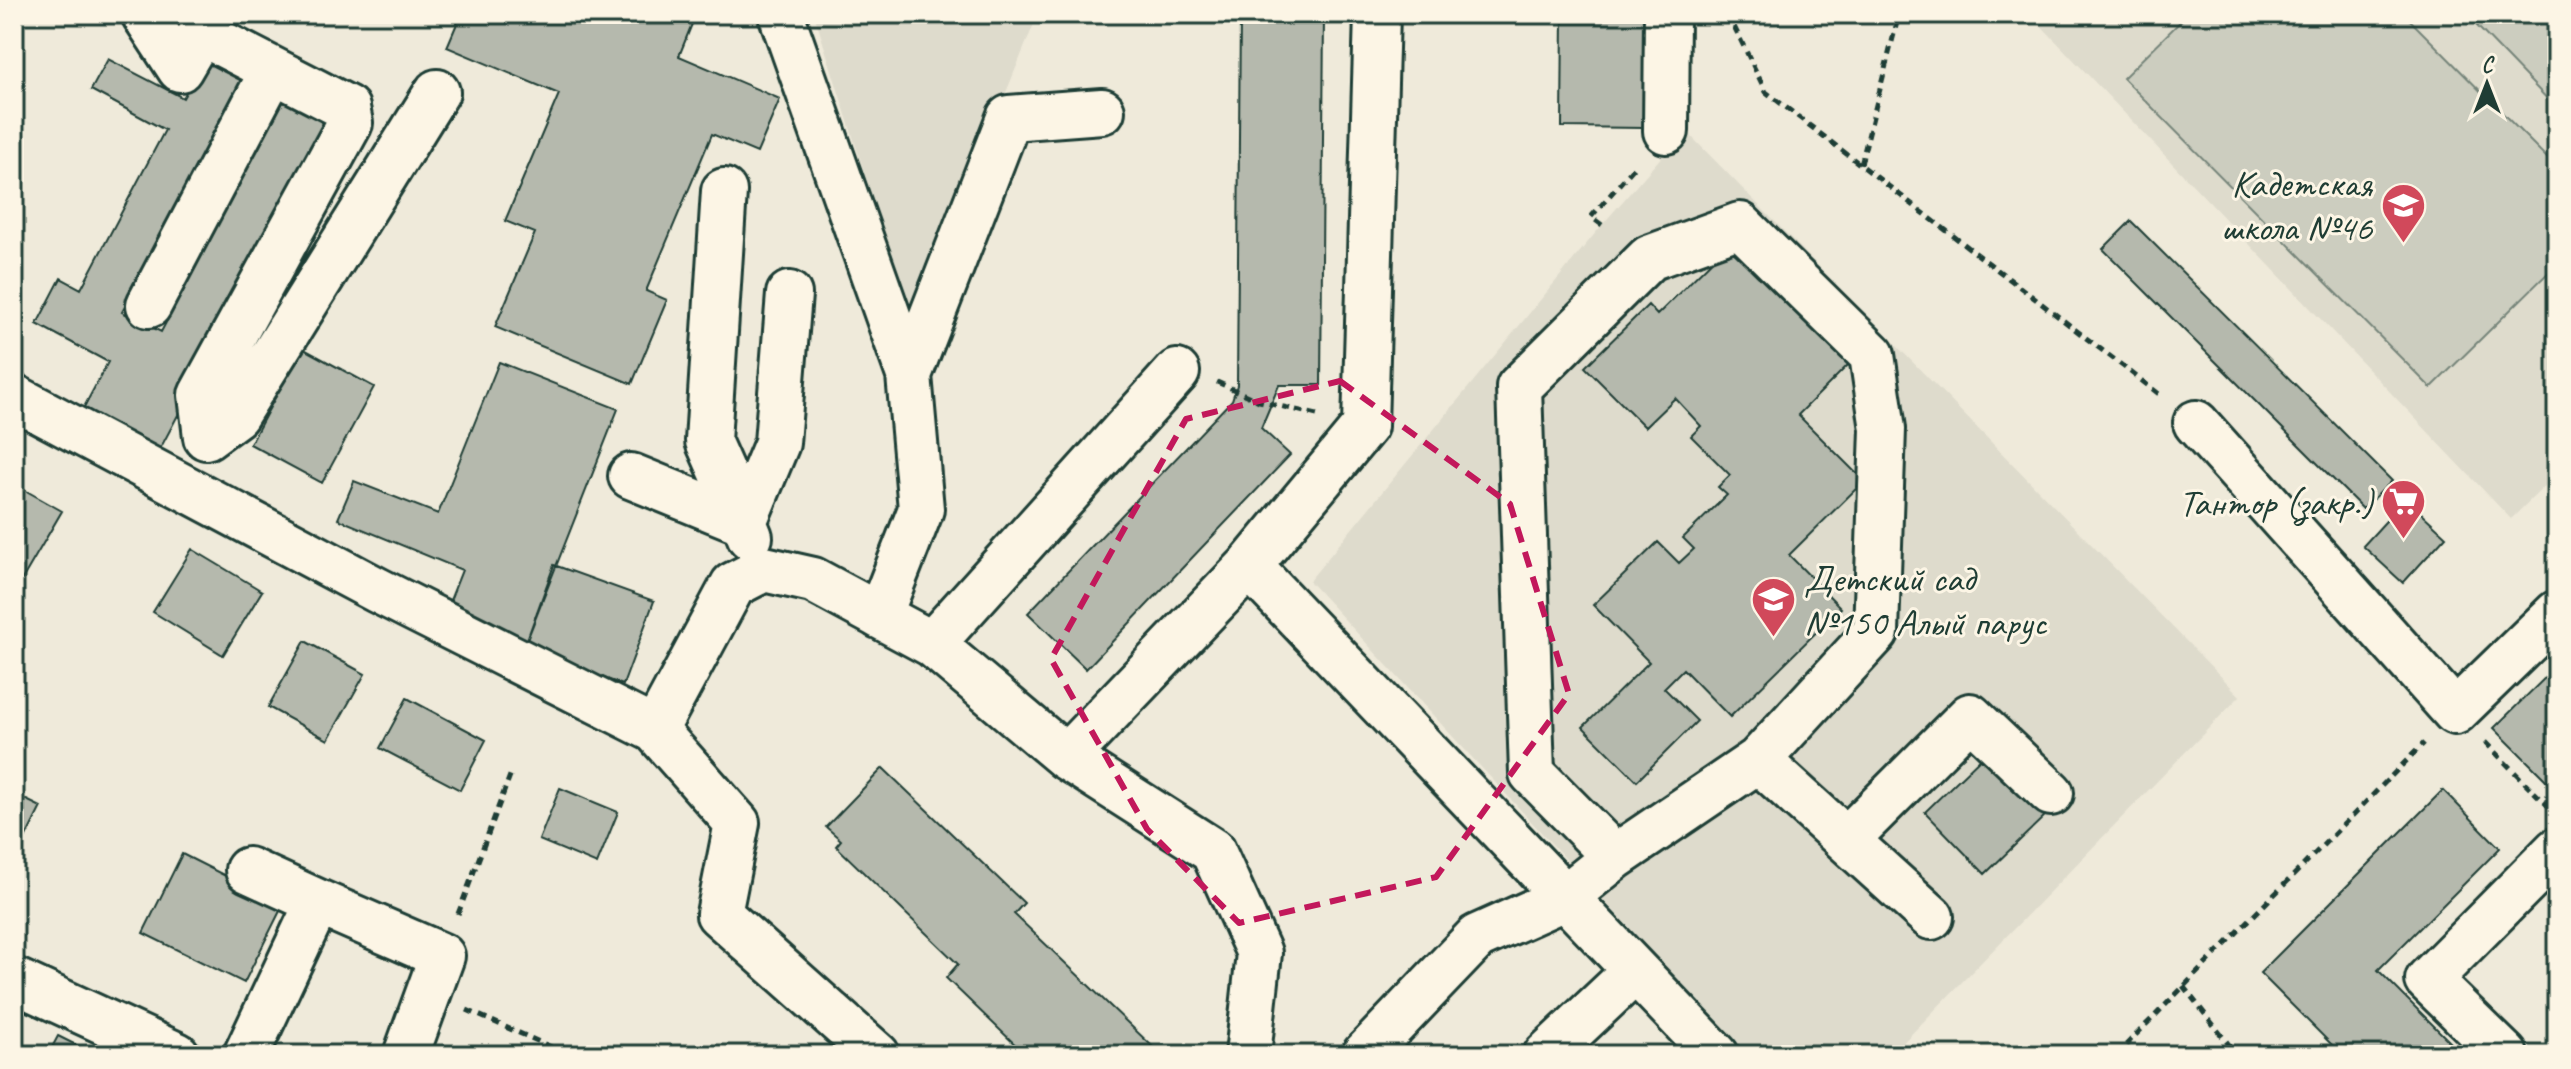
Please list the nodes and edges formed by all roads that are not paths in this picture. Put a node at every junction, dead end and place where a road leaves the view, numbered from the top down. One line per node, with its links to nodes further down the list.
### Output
1 (144, 14): 5 (street)
2 (781, 14): 13 (street)
3 (1377, 14): 20 (street)
4 (1667, 14): 8 (street)
5 (273, 70): 11 (street); 16 (street)
6 (437, 92): 16 (street)
7 (1102, 111): 13 (street)
8 (1666, 131)
9 (724, 191): 19 (street)
10 (789, 294): 19 (street)
11 (149, 305)
12 (1177, 372): 24 (street)
13 (909, 375): 23 (street)
14 (14, 397): 18 (street)
15 (2196, 423): 22 (street)
16 (206, 437): 18 (street)
17 (631, 476): 19 (street)
18 (179, 485): 25 (street)
19 (744, 522): 21 (street)
20 (1249, 566): 26 (street); 33 (street)
21 (764, 569): 23 (street); 25 (street)
22 (2557, 613)
23 (879, 616): 24 (street)
24 (932, 644): 26 (street)
25 (655, 730): 41 (street)
26 (1066, 757): 42 (street)
27 (1758, 760): 29 (street); 31 (street); 31 (street)
28 (2051, 793): 29 (street)
29 (1846, 840): 35 (street)
30 (2557, 850): 46 (street)
31 (1615, 857): 33 (street)
32 (248, 870): 34 (street)
33 (1564, 898): 36 (street); 43 (street)
34 (318, 902): 39 (street); 40 (street)
35 (1931, 917)
36 (1634, 972): 44 (street); 45 (street)
37 (14, 980): 38 (street)
38 (177, 1055)
39 (246, 1055)
40 (406, 1055)
41 (877, 1055)
42 (1248, 1055)
43 (1364, 1055)
44 (1546, 1055)
45 (1716, 1055)
46 (2505, 1055)

